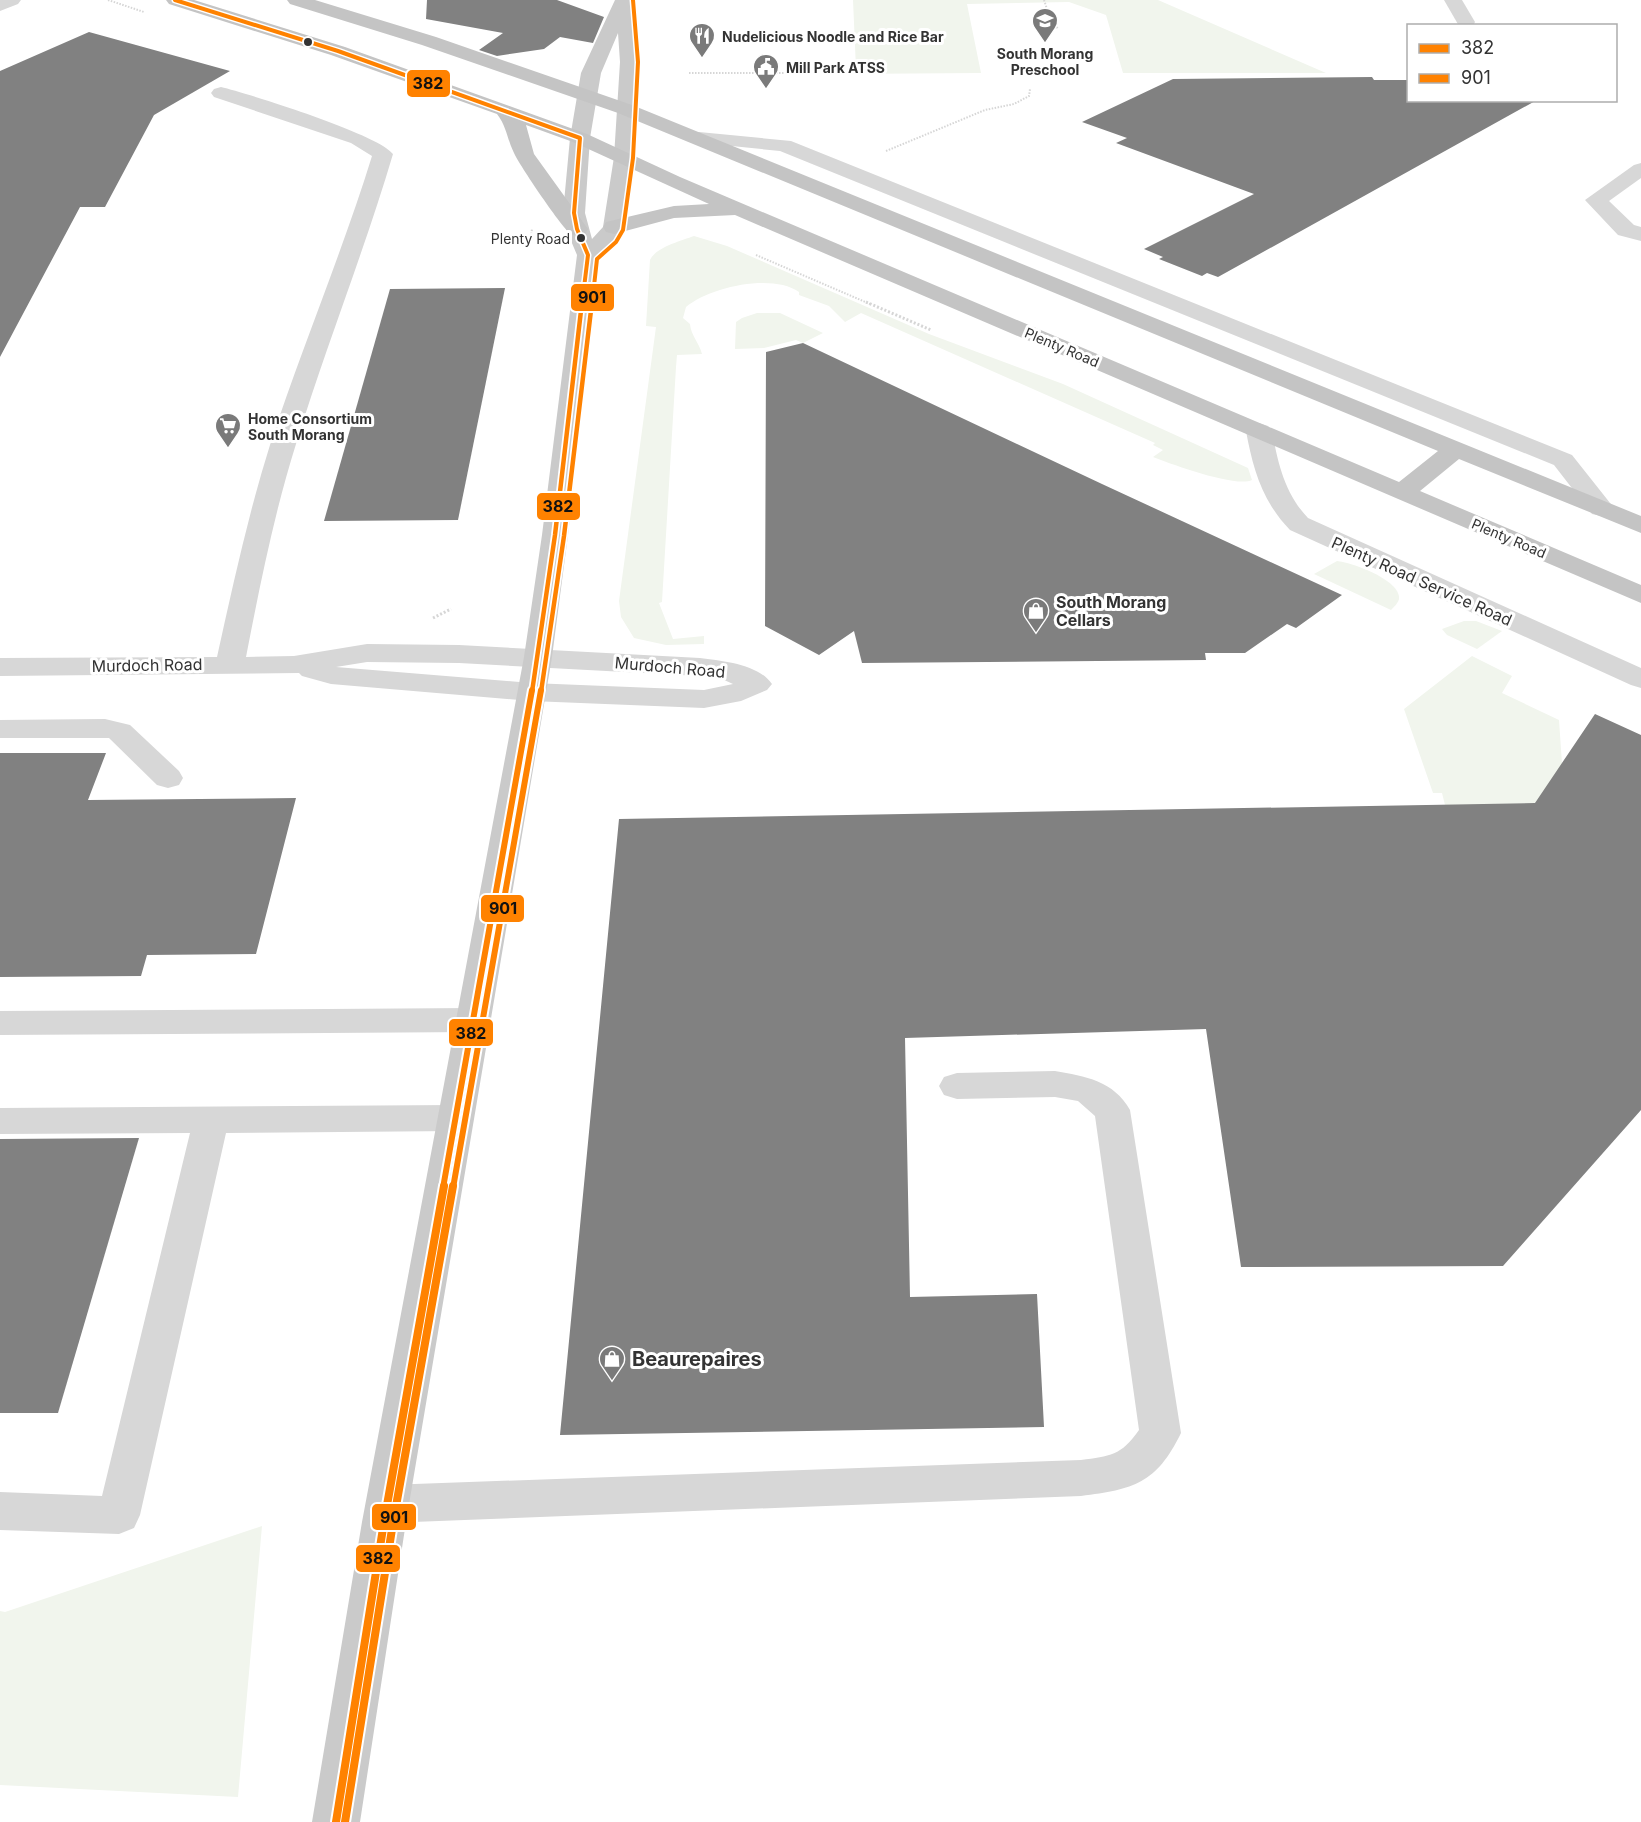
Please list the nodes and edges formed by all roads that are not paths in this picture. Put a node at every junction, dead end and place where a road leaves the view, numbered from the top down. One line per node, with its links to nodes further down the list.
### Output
1 (12, 0): 6 (street)
2 (175, 0): 11 (highway, Plenty Road)
3 (296, 0): 9 (highway)
4 (1453, 0): 7 (street)
5 (623, 3): 9 (main road); 10 (main road)
6 (0, 6)
7 (1466, 22)
8 (222, 93): 29 (street)
9 (587, 94): 10 (highway); 12 (main road)
10 (625, 109): 13 (highway); 14 (main road)
11 (505, 111): 12 (highway, Plenty Road); 18 (highway)
12 (580, 138): 14 (highway, Plenty Road); 18 (main road)
13 (699, 138): 21 (street); 22 (highway)
14 (624, 157): 16 (highway, Plenty Road); 17 (main road)
15 (1641, 169): 19 (street)
16 (741, 210): 17 (highway); 23 (highway, Plenty Road)
17 (614, 227): 20 (main road)
18 (577, 229): 20 (main road)
19 (1641, 234)
20 (588, 255): 31 (main road)
21 (1113, 278): 22 (street); 26 (street)
22 (1154, 326): 24 (highway)
23 (1259, 431): 25 (highway, Plenty Road); 32 (street, Plenty Road Service Road)
24 (1456, 449): 25 (highway); 26 (highway)
25 (1403, 492): 28 (highway, Plenty Road)
26 (1601, 508): 27 (highway)
27 (1641, 525)
28 (1641, 595)
29 (230, 664): 30 (street, Murdoch Road); 31 (street, Murdoch Road)
30 (0, 667)
31 (535, 675): 31 (street, Murdoch Road); 35 (main road)
32 (1641, 679)
33 (0, 729): 34 (street)
34 (168, 778)
35 (473, 1020): 36 (street); 38 (main road)
36 (0, 1023)
37 (957, 1086): 41 (street)
38 (456, 1118): 39 (street); 41 (main road)
39 (211, 1120): 40 (street); 42 (street)
40 (0, 1121)
41 (387, 1504): 43 (main road)
42 (0, 1511)
43 (336, 1822)

